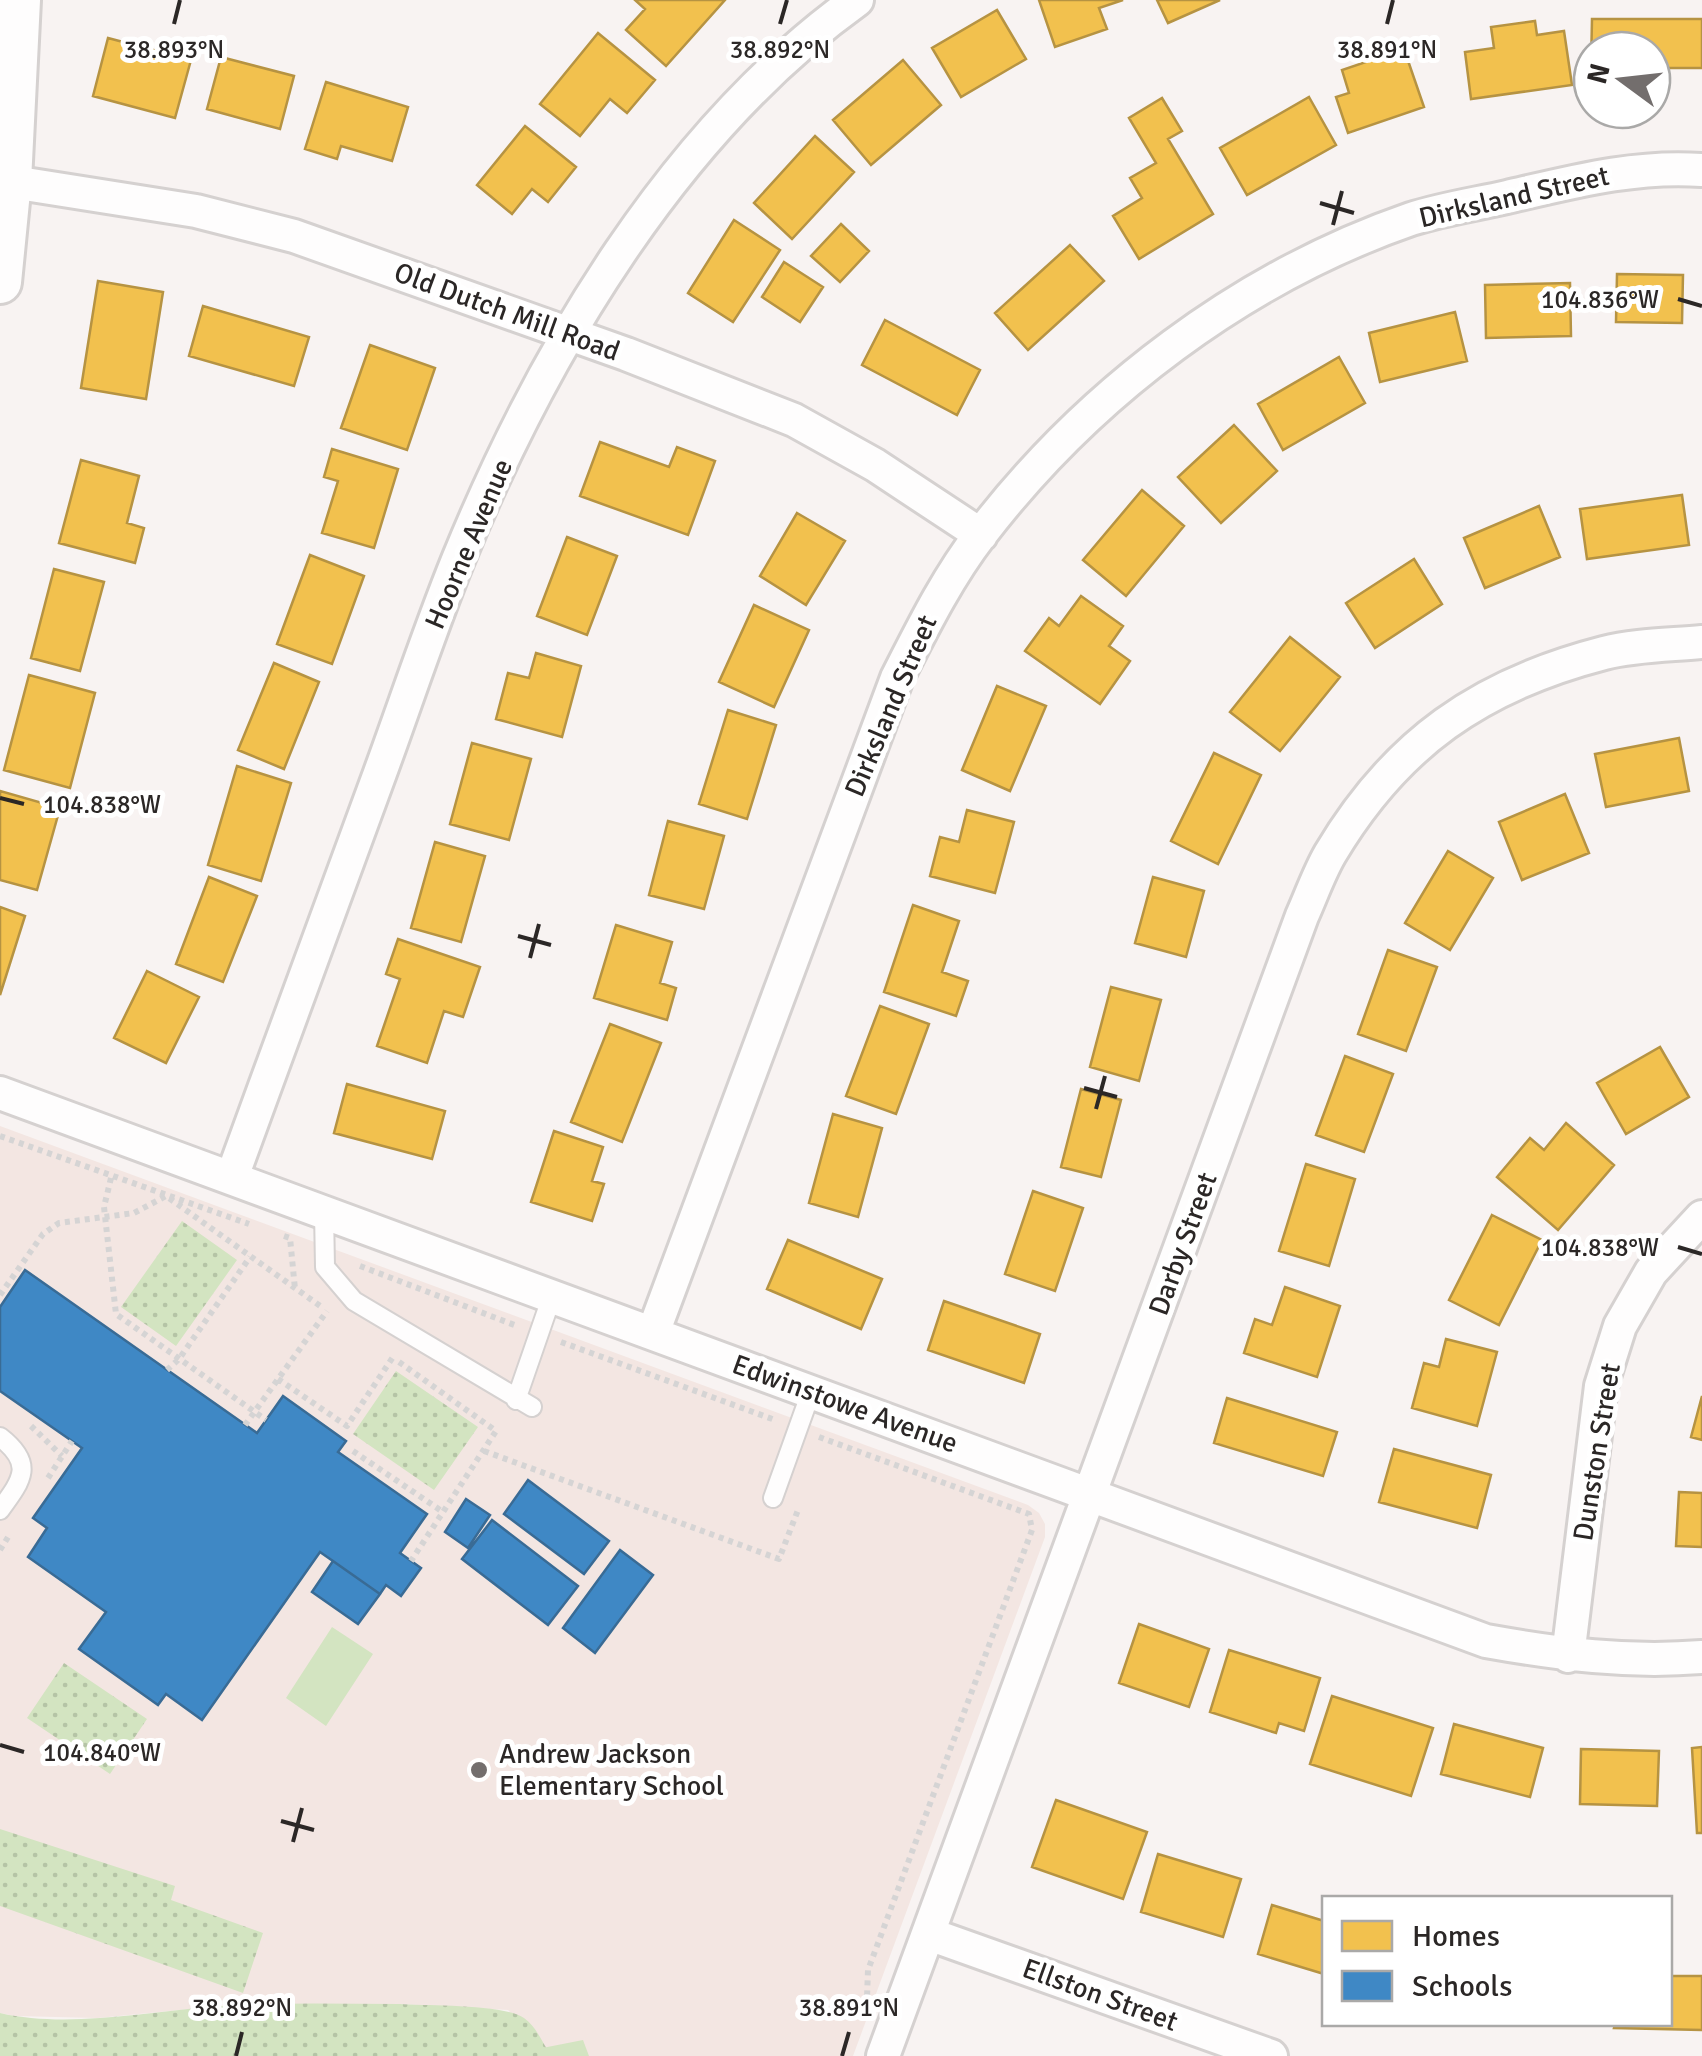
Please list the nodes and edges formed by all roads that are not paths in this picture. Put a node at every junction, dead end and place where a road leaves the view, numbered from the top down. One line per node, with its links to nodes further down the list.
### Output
1 (19, 0): 4 (street)
2 (857, 0): 6 (street, Hoorne Avenue)
3 (1702, 170): 7 (street, Dirksland Street)
4 (5, 181): 5 (street); 6 (street, Old Dutch Mill Road)
5 (0, 282)
6 (569, 334): 7 (street, Old Dutch Mill Road); 10 (street, Hoorne Avenue)
7 (980, 535): 14 (street, Dirksland Street)
8 (1702, 642): 17 (street, Darby Street)
9 (0, 1093): 10 (street, Edwinstowe Avenue)
10 (232, 1177): 11 (street, Edwinstowe Avenue)
11 (324, 1212): 13 (street, Edwinstowe Avenue); 13 (lane)
12 (1702, 1217): 20 (street, Dunston Street)
13 (552, 1296): 14 (street, Edwinstowe Avenue)
14 (653, 1333): 15 (street, Edwinstowe Avenue)
15 (812, 1392): 17 (street, Edwinstowe Avenue); 18 (lane)
16 (0, 1438): 19 (lane)
17 (1091, 1496): 20 (street, Edwinstowe Avenue); 22 (street, Darby Street)
18 (773, 1498)
19 (0, 1510)
20 (1568, 1656): 21 (street, Edwinstowe Avenue)
21 (1702, 1657)
22 (929, 1934): 23 (street, Darby Street); 24 (street, Ellston Street)
23 (883, 2056)
24 (1271, 2056)

